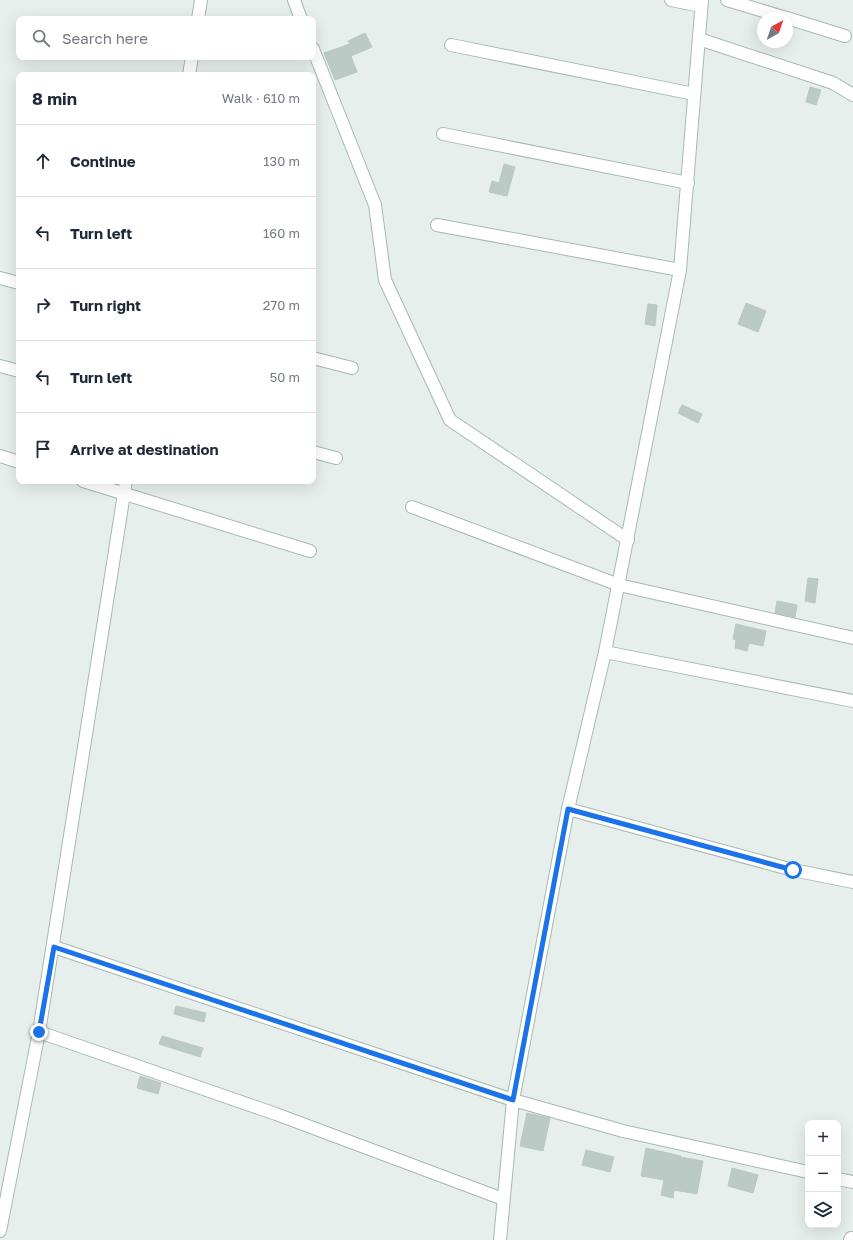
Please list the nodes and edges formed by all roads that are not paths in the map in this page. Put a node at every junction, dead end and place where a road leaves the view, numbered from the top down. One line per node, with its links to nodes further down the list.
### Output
1 (201, 0): 7 (street)
2 (294, 0): 8 (street)
3 (671, 0): 5 (street)
4 (727, 0): 6 (street)
5 (701, 3): 11 (street)
6 (766, 12)
7 (198, 16)
8 (300, 16)
9 (793, 20): 10 (street)
10 (845, 36)
11 (699, 38): 16 (street); 17 (street)
12 (450, 45): 16 (street)
13 (316, 57): 35 (street)
14 (192, 60): 15 (street)
15 (190, 72)
16 (694, 94): 19 (street)
17 (853, 95)
18 (442, 134): 19 (street)
19 (688, 183): 21 (street)
20 (436, 225): 21 (street)
21 (680, 270): 35 (street)
22 (0, 278): 23 (street)
23 (16, 282)
24 (316, 359): 26 (street)
25 (0, 366): 27 (street)
26 (352, 368)
27 (16, 370)
28 (316, 453): 30 (street)
29 (0, 456): 31 (street)
30 (336, 458)
31 (16, 461)
32 (104, 484): 33 (street)
33 (125, 487): 36 (street); 43 (street)
34 (412, 507): 37 (street)
35 (628, 540): 37 (street)
36 (310, 552)
37 (619, 585): 38 (street); 39 (street)
38 (853, 638)
39 (605, 652): 40 (street); 41 (street)
40 (853, 700)
41 (568, 809): 42 (street); 45 (street)
42 (853, 882)
43 (54, 947): 44 (street); 45 (street)
44 (39, 1032): 49 (street); 50 (street)
45 (513, 1100): 46 (street); 49 (street)
46 (805, 1171)
47 (841, 1180): 48 (street)
48 (853, 1182)
49 (503, 1199): 52 (street)
50 (2, 1211): 51 (street)
51 (0, 1231)
52 (500, 1240)

